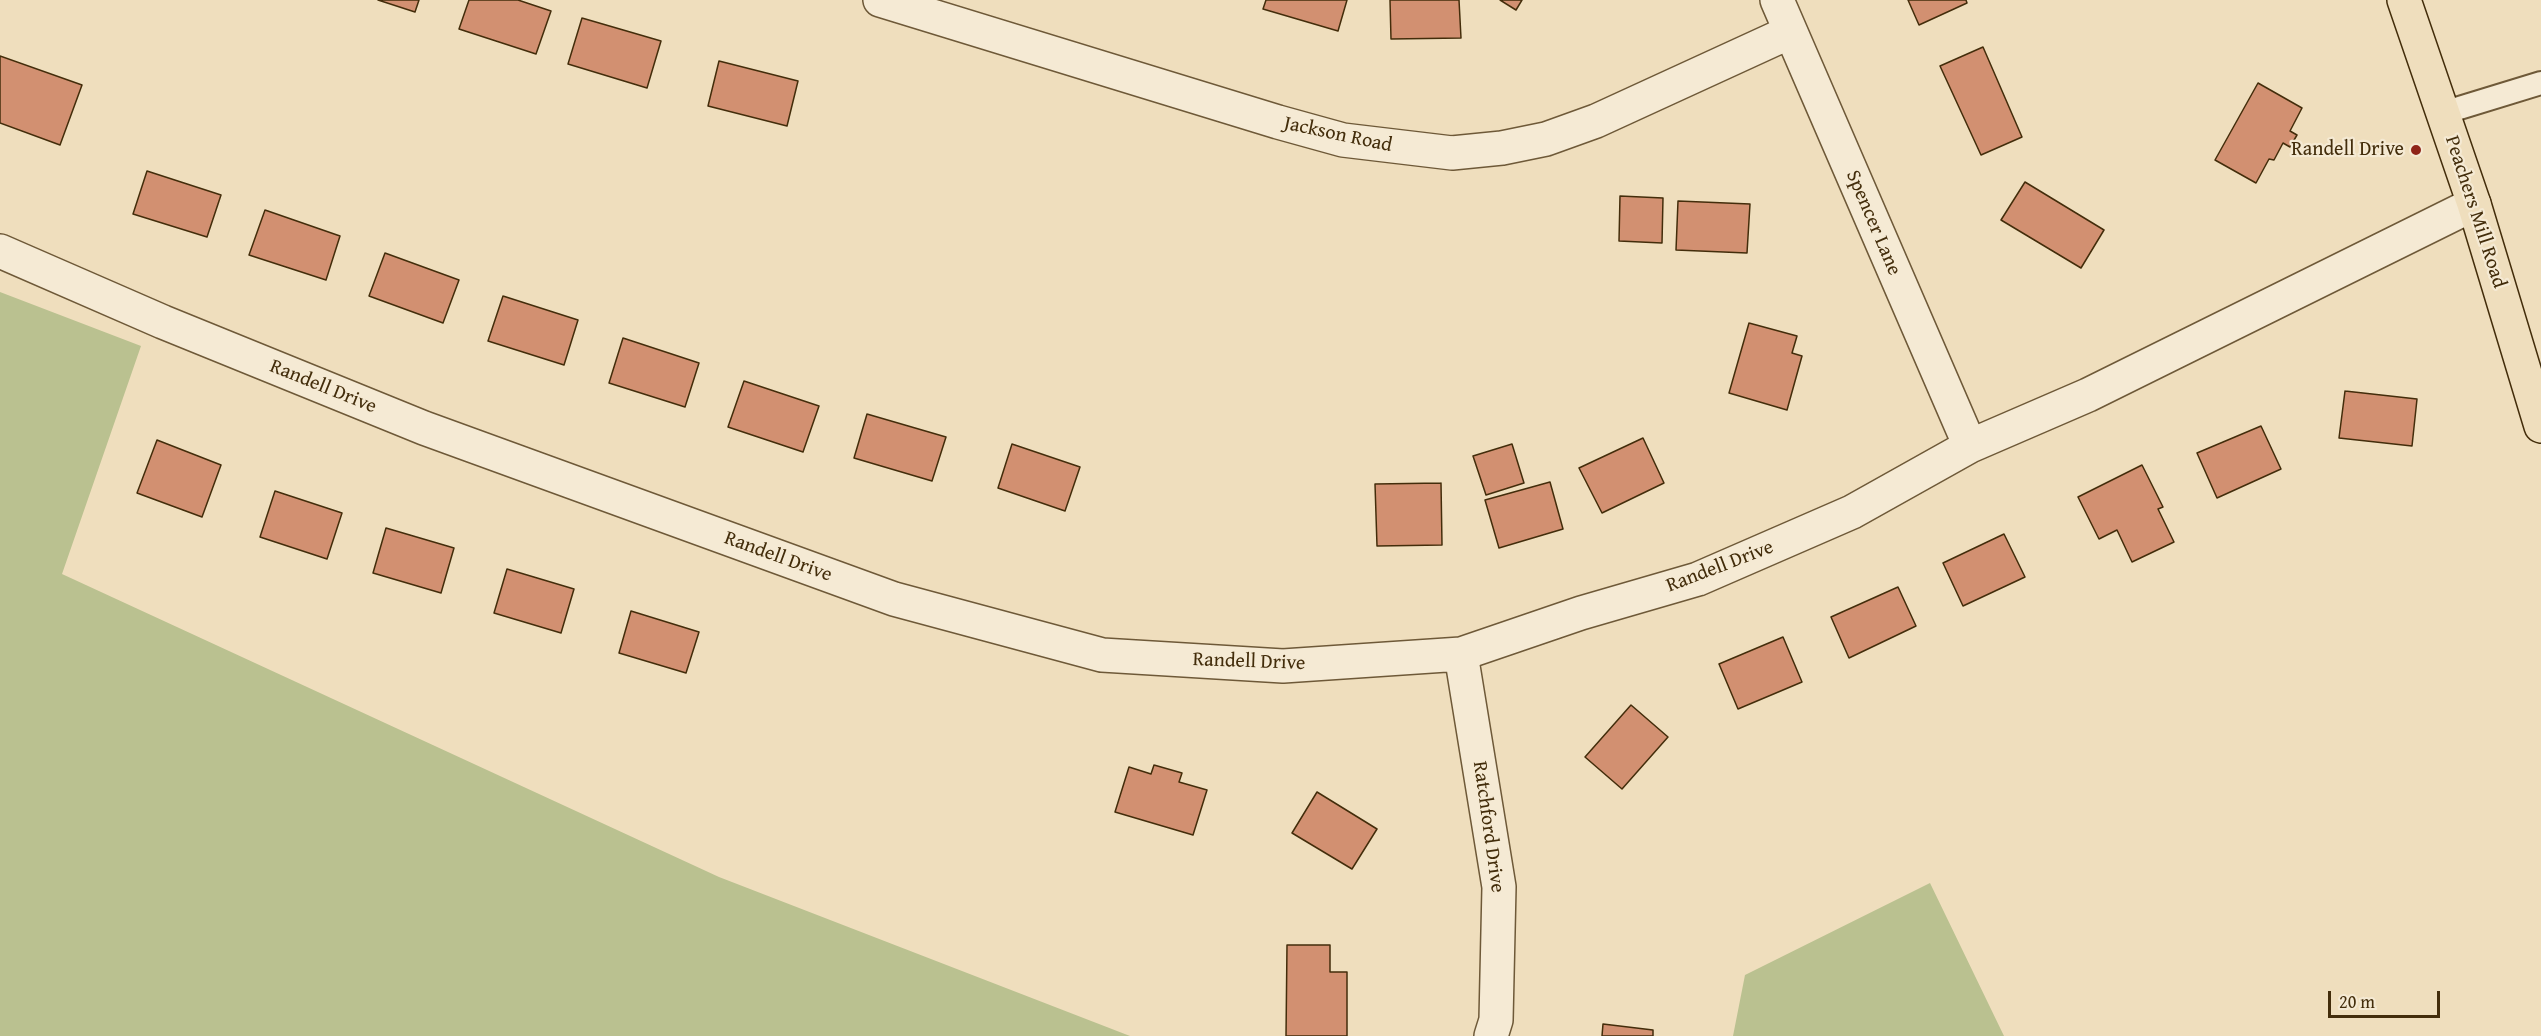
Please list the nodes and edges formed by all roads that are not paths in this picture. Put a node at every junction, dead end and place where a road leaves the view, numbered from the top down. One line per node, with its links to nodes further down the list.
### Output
1 (880, 0): 4 (street, Jackson Road)
2 (1777, 0): 4 (street, Spencer Lane)
3 (2404, 0): 6 (main road, Peachers Mill Road)
4 (1790, 32): 10 (street, Spencer Lane)
5 (2541, 83): 6 (lane)
6 (2443, 113): 7 (main road, Peachers Mill Road)
7 (2474, 204): 9 (main road, Peachers Mill Road); 10 (street, Randell Drive)
8 (0, 251): 11 (street, Randell Drive)
9 (2541, 426)
10 (1970, 446): 11 (street, Randell Drive)
11 (1461, 654): 12 (street, Ratchford Drive)
12 (1491, 1036)

